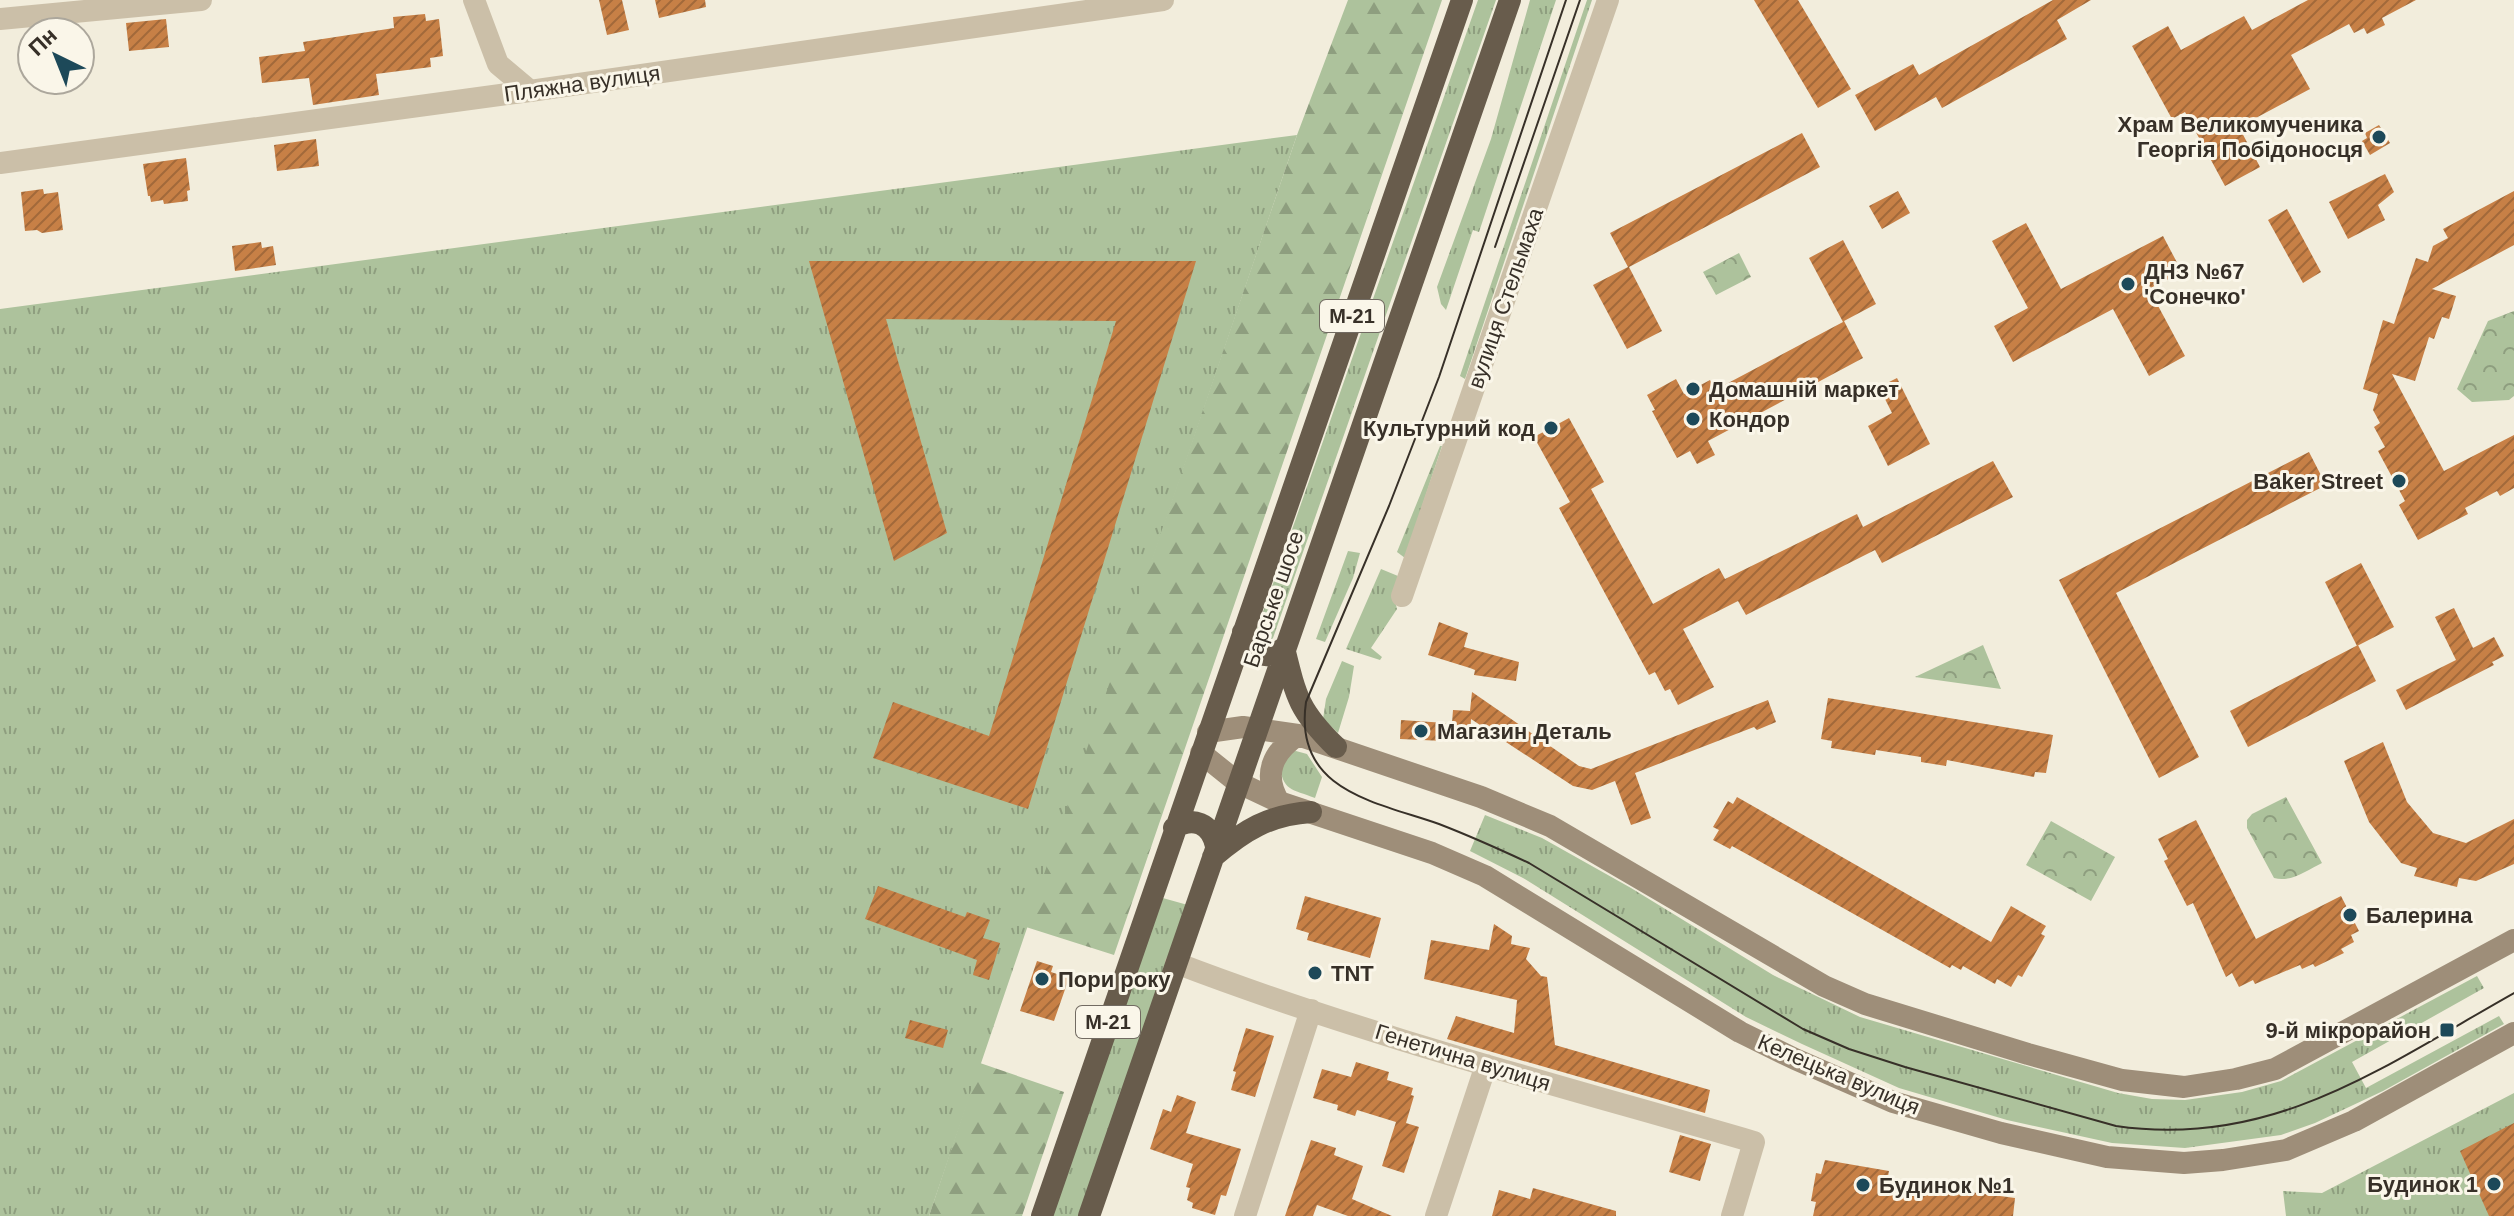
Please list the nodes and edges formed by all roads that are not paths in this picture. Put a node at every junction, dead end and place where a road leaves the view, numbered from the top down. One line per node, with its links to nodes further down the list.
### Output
1 (201, 0): 7 (street)
2 (474, 0): 8 (street)
3 (1161, 0): 8 (street, Пляжна вулиця)
4 (1462, 0): 11 (highway, М-21)
5 (1510, 0): 12 (highway, Барське шосе / М-21)
6 (1608, 0): 10 (street, вулиця Стельмаха)
7 (0, 19)
8 (530, 91): 9 (street, Пляжна вулиця)
9 (0, 163)
10 (1402, 596)
11 (1243, 632): 12 (highway); 15 (highway, М-21)
12 (1284, 648): 13 (highway, Барське шосе / М-21); 16 (highway)
13 (1257, 728): 14 (main road); 15 (main road); 17 (highway, Барське шосе / М-21)
14 (1298, 735): 16 (main road); 18 (main road)
15 (1204, 742): 17 (main road, Келецька вулиця); 20 (highway, М-21)
16 (1336, 747): 22 (main road)
17 (1237, 782): 18 (main road, Келецька вулиця); 21 (highway, Барське шосе / М-21)
18 (1279, 802): 19 (main road, Келецька вулиця)
19 (1311, 812): 21 (highway); 25 (main road, Келецька вулиця)
20 (1174, 828): 21 (highway); 27 (highway, М-21)
21 (1214, 852): 23 (highway, Барське шосе / М-21)
22 (2514, 940)
23 (1176, 963): 24 (street, Генетична вулиця); 28 (highway, Барське шосе / М-21)
24 (1311, 1010): 26 (street, Генетична вулиця); 29 (street)
25 (2514, 1033)
26 (1486, 1065): 30 (street); 31 (street, Генетична вулиця)
27 (1042, 1216)
28 (1089, 1216)
29 (1245, 1216)
30 (1436, 1216)
31 (1732, 1216)

